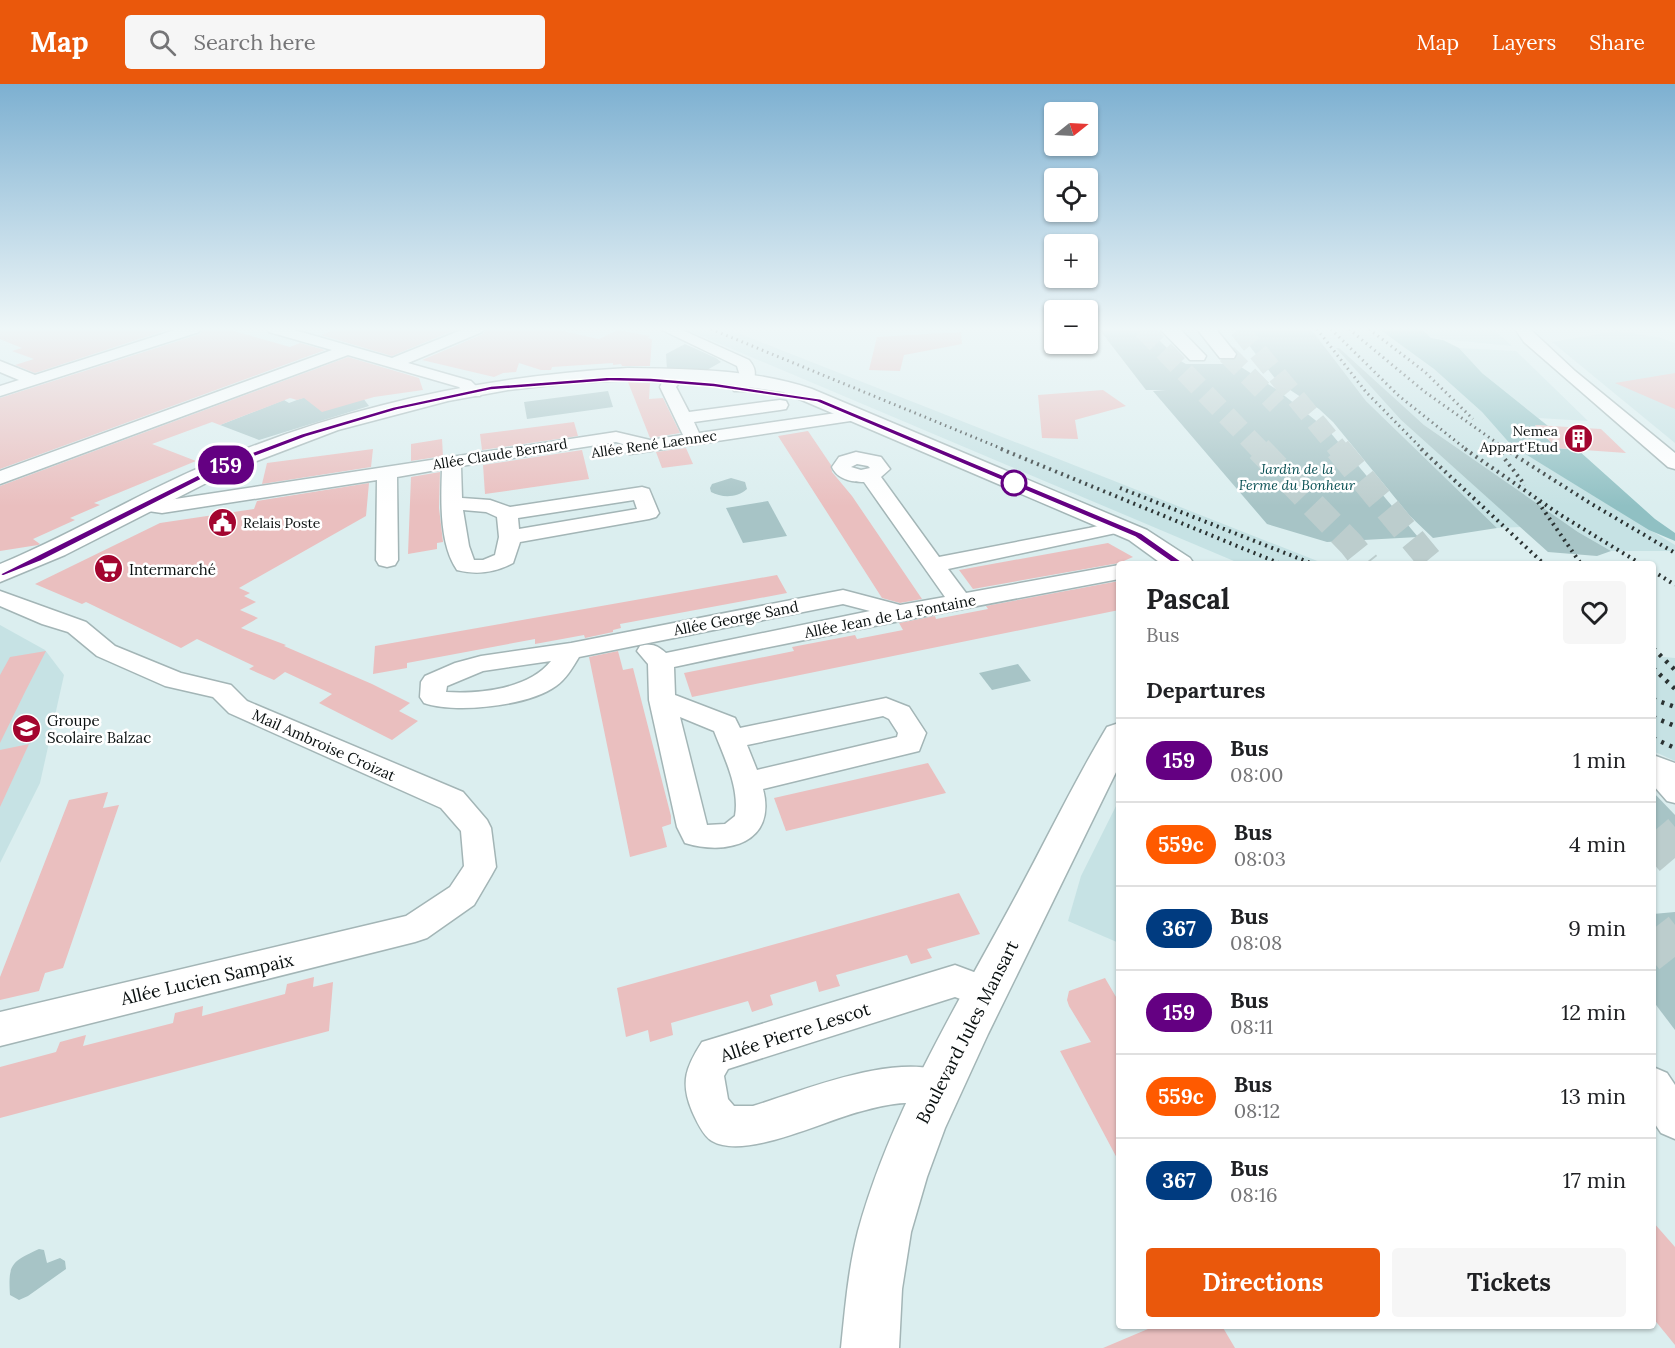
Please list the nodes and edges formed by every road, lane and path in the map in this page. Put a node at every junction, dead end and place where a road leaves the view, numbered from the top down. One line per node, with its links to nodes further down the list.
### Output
1 (245, 388): 17 (street)
2 (477, 388): 7 (street)
3 (505, 388): 7 (main road)
4 (668, 388): 10 (street)
5 (762, 388): 9 (main road)
6 (1586, 388): 13 (street)
7 (483, 390): 18 (main road)
8 (780, 405): 10 (street)
9 (857, 415): 11 (street, Allée René Laennec); 23 (main road)
10 (682, 418): 11 (street)
11 (693, 438): 12 (street, Allée René Laennec)
12 (649, 445): 14 (street, Allée Claude Bernard)
13 (1675, 463)
14 (452, 468): 15 (street, Allée Claude Bernard); 20 (street)
15 (387, 473): 19 (street, Allée Claude Bernard); 25 (street)
16 (869, 476): 28 (street)
17 (0, 478)
18 (176, 488): 19 (street, Allée Claude Bernard); 21 (main road)
19 (206, 499): 21 (street, Allée Claude Bernard)
20 (454, 503): 22 (street); 24 (street)
21 (141, 505): 30 (main road)
22 (507, 514): 24 (street); 24 (street)
23 (1103, 523): 26 (main road); 27 (main road); 28 (street)
24 (510, 537)
25 (387, 560)
26 (1147, 561)
27 (1176, 561)
28 (933, 565): 32 (street)
29 (1116, 573): 32 (street, Allée Jean de La Fontaine)
30 (0, 574)
31 (0, 598): 45 (street, Mail Ambroise Croizat)
32 (961, 603): 33 (street, Allée Jean de La Fontaine)
33 (900, 613): 34 (street, Allée George Sand); 36 (street, Allée Jean de La Fontaine)
34 (642, 637): 35 (street, Allée George Sand); 36 (street)
35 (571, 651)
36 (661, 662): 37 (street)
37 (662, 700): 38 (street); 43 (street)
38 (730, 739): 43 (street); 43 (street)
39 (1116, 740): 46 (main road, Boulevard Jules Mansart)
40 (1656, 766): 42 (street)
41 (1656, 773): 44 (street)
42 (1675, 775)
43 (746, 783)
44 (1675, 795)
45 (415, 928): 47 (street, Allée Lucien Sampaix)
46 (985, 992): 48 (main road, Boulevard Jules Mansart); 48 (street, Allée Pierre Lescot)
47 (0, 1029)
48 (938, 1087): 51 (main road, Boulevard Jules Mansart)
49 (1656, 1090): 50 (street)
50 (1675, 1119)
51 (870, 1348)

